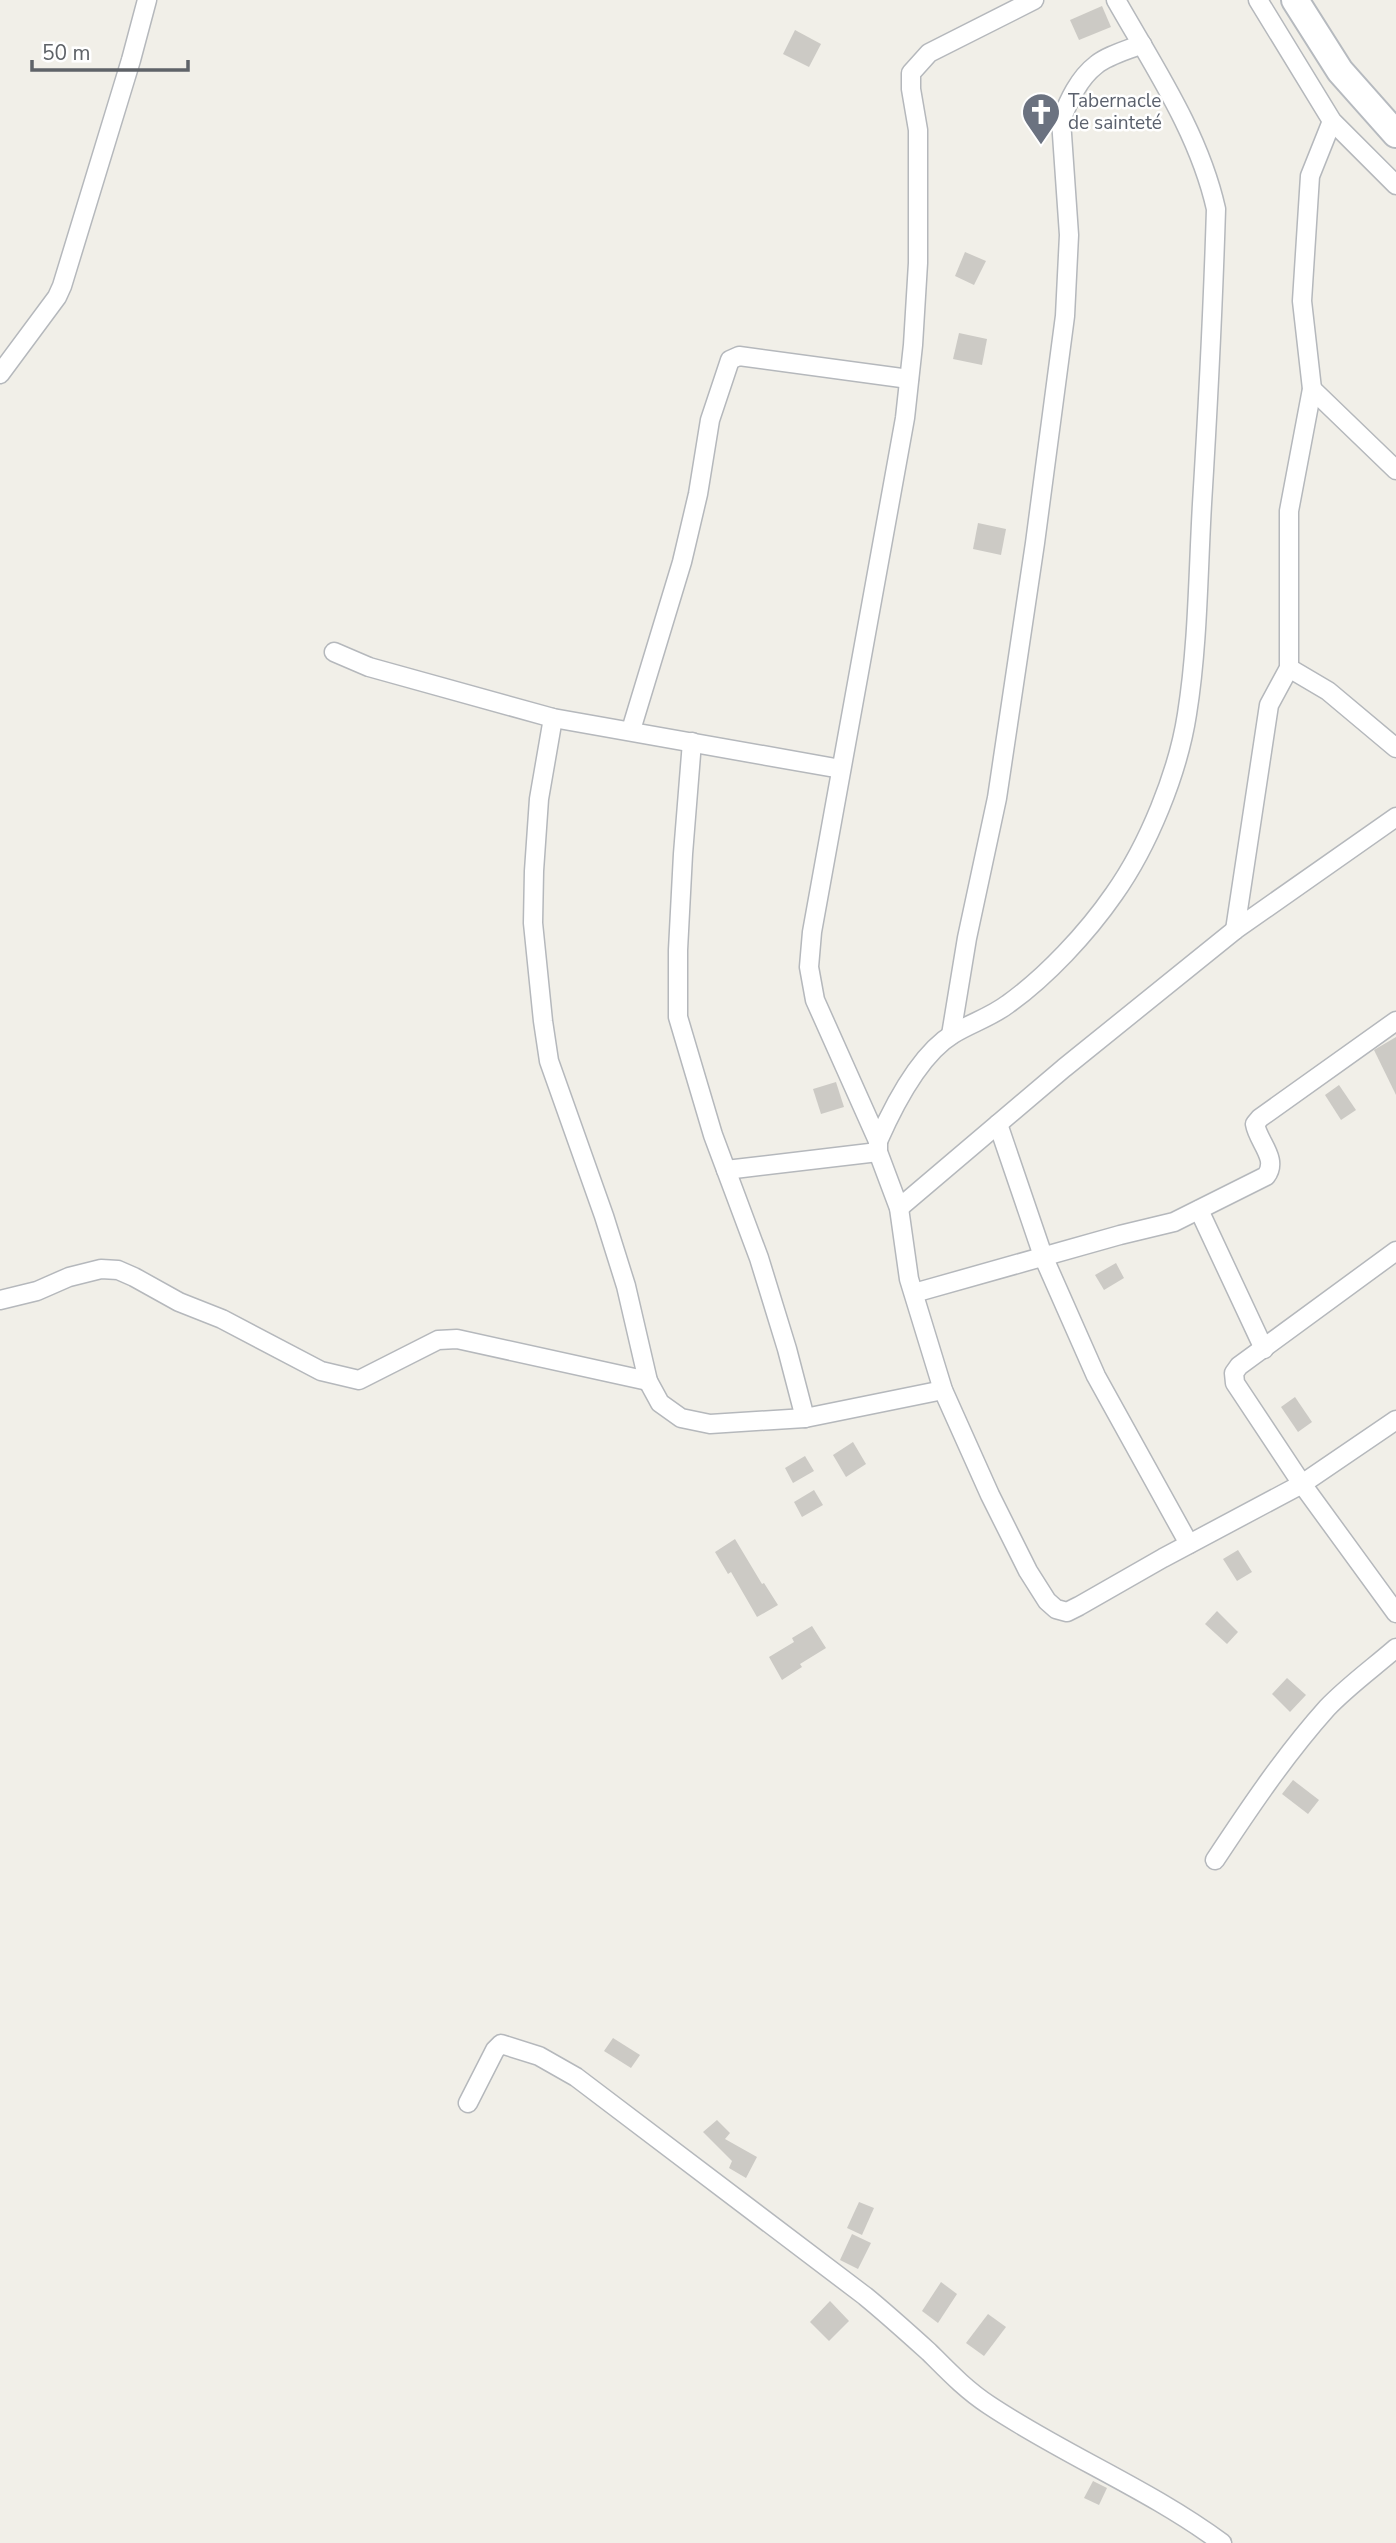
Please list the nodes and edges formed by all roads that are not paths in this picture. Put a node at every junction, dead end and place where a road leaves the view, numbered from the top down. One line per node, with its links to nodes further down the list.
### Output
1 (147, 0): 10 (street)
2 (1034, 0): 11 (street)
3 (1116, 0): 6 (street)
4 (1258, 0): 7 (street)
5 (1295, 0): 8 (main road)
6 (1142, 44): 24 (street); 24 (street)
7 (1332, 121): 9 (street); 12 (street)
8 (1396, 134)
9 (1396, 185)
10 (0, 374)
11 (909, 380): 17 (street); 20 (street)
12 (1312, 390): 13 (street); 15 (street)
13 (1396, 470)
14 (334, 652): 16 (street)
15 (1289, 668): 19 (street); 22 (street)
16 (553, 718): 17 (street); 35 (street)
17 (631, 730): 18 (street)
18 (692, 742): 20 (street); 27 (street)
19 (1396, 748)
20 (841, 769): 26 (street)
21 (1396, 817): 22 (street)
22 (1235, 930): 25 (street)
23 (1396, 1021): 29 (street)
24 (950, 1035): 26 (street)
25 (998, 1124): 28 (street); 31 (street)
26 (878, 1147): 27 (street); 28 (street)
27 (726, 1170): 37 (street)
28 (899, 1208): 32 (street)
29 (1199, 1210): 31 (street); 34 (street)
30 (1396, 1251): 34 (street)
31 (1043, 1256): 32 (street); 40 (street)
32 (914, 1293): 36 (street)
33 (0, 1300): 35 (street)
34 (1264, 1349): 39 (street)
35 (648, 1381): 37 (street)
36 (943, 1390): 37 (street); 40 (street)
37 (805, 1418)
38 (1396, 1420): 39 (street)
39 (1302, 1484): 40 (street); 41 (street)
40 (1189, 1544)
41 (1396, 1613)
42 (1396, 1648): 43 (street)
43 (1215, 1860)
44 (467, 2103): 45 (street)
45 (1222, 2543)

